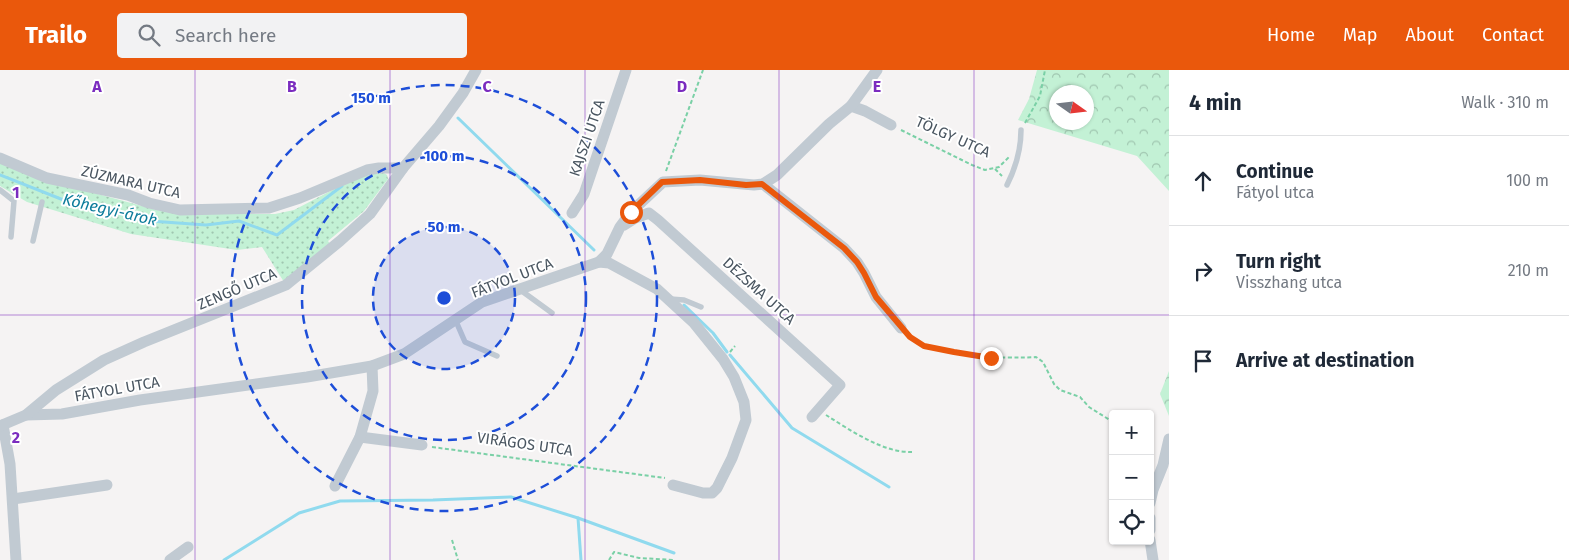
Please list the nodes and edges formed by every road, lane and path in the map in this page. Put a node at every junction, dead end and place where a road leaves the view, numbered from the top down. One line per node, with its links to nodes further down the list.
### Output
1 (476, 70): 11 (street, ZENGŐ UTCA)
2 (626, 70): 18 (street, KAJSZI UTCA)
3 (703, 70): 13 (path)
4 (877, 70): 6 (street)
5 (1045, 70): 8 (path)
6 (851, 106): 7 (street, TÖLGY UTCA); 15 (street)
7 (891, 126): 12 (path, TÖLGY UTCA)
8 (1021, 130): 14 (lane)
9 (1011, 152): 12 (path, TÖLGY UTCA)
10 (0, 158): 11 (street, ZÚZMARA UTCA)
11 (403, 168): 32 (street, ZENGŐ UTCA)
12 (995, 169): 14 (path)
13 (662, 182): 15 (street); 19 (street)
14 (1007, 183)
15 (762, 184): 28 (street)
16 (0, 190): 20 (lane)
17 (42, 202): 21 (lane)
18 (572, 213)
19 (620, 227): 22 (street); 31 (street, DÉZSMA UTCA)
20 (11, 237)
21 (33, 240)
22 (599, 262): 23 (street, FÁTYOL UTCA); 24 (street)
23 (519, 289): 26 (lane); 27 (street, FÁTYOL UTCA)
24 (668, 299): 25 (lane); 39 (street)
25 (701, 308)
26 (552, 313)
27 (455, 319): 29 (lane); 30 (street, FÁTYOL UTCA)
28 (901, 328): 33 (path)
29 (497, 356)
30 (372, 366): 32 (street, FÁTYOL UTCA); 35 (street)
31 (816, 413): 38 (path)
32 (26, 415): 34 (street)
33 (1109, 420)
34 (2, 426): 43 (street)
35 (360, 437): 37 (street); 41 (street)
36 (1169, 439): 42 (street)
37 (422, 445): 39 (path, VIRÁGOS UTCA)
38 (912, 452)
39 (670, 482)
40 (107, 485): 43 (street)
41 (335, 486)
42 (1154, 490)
43 (13, 499): 47 (street)
44 (452, 540): 49 (path)
45 (1150, 545): 52 (street)
46 (188, 547): 48 (street)
47 (16, 560)
48 (170, 560)
49 (458, 560)
50 (609, 560): 51 (path)
51 (674, 560)
52 (1152, 560)

